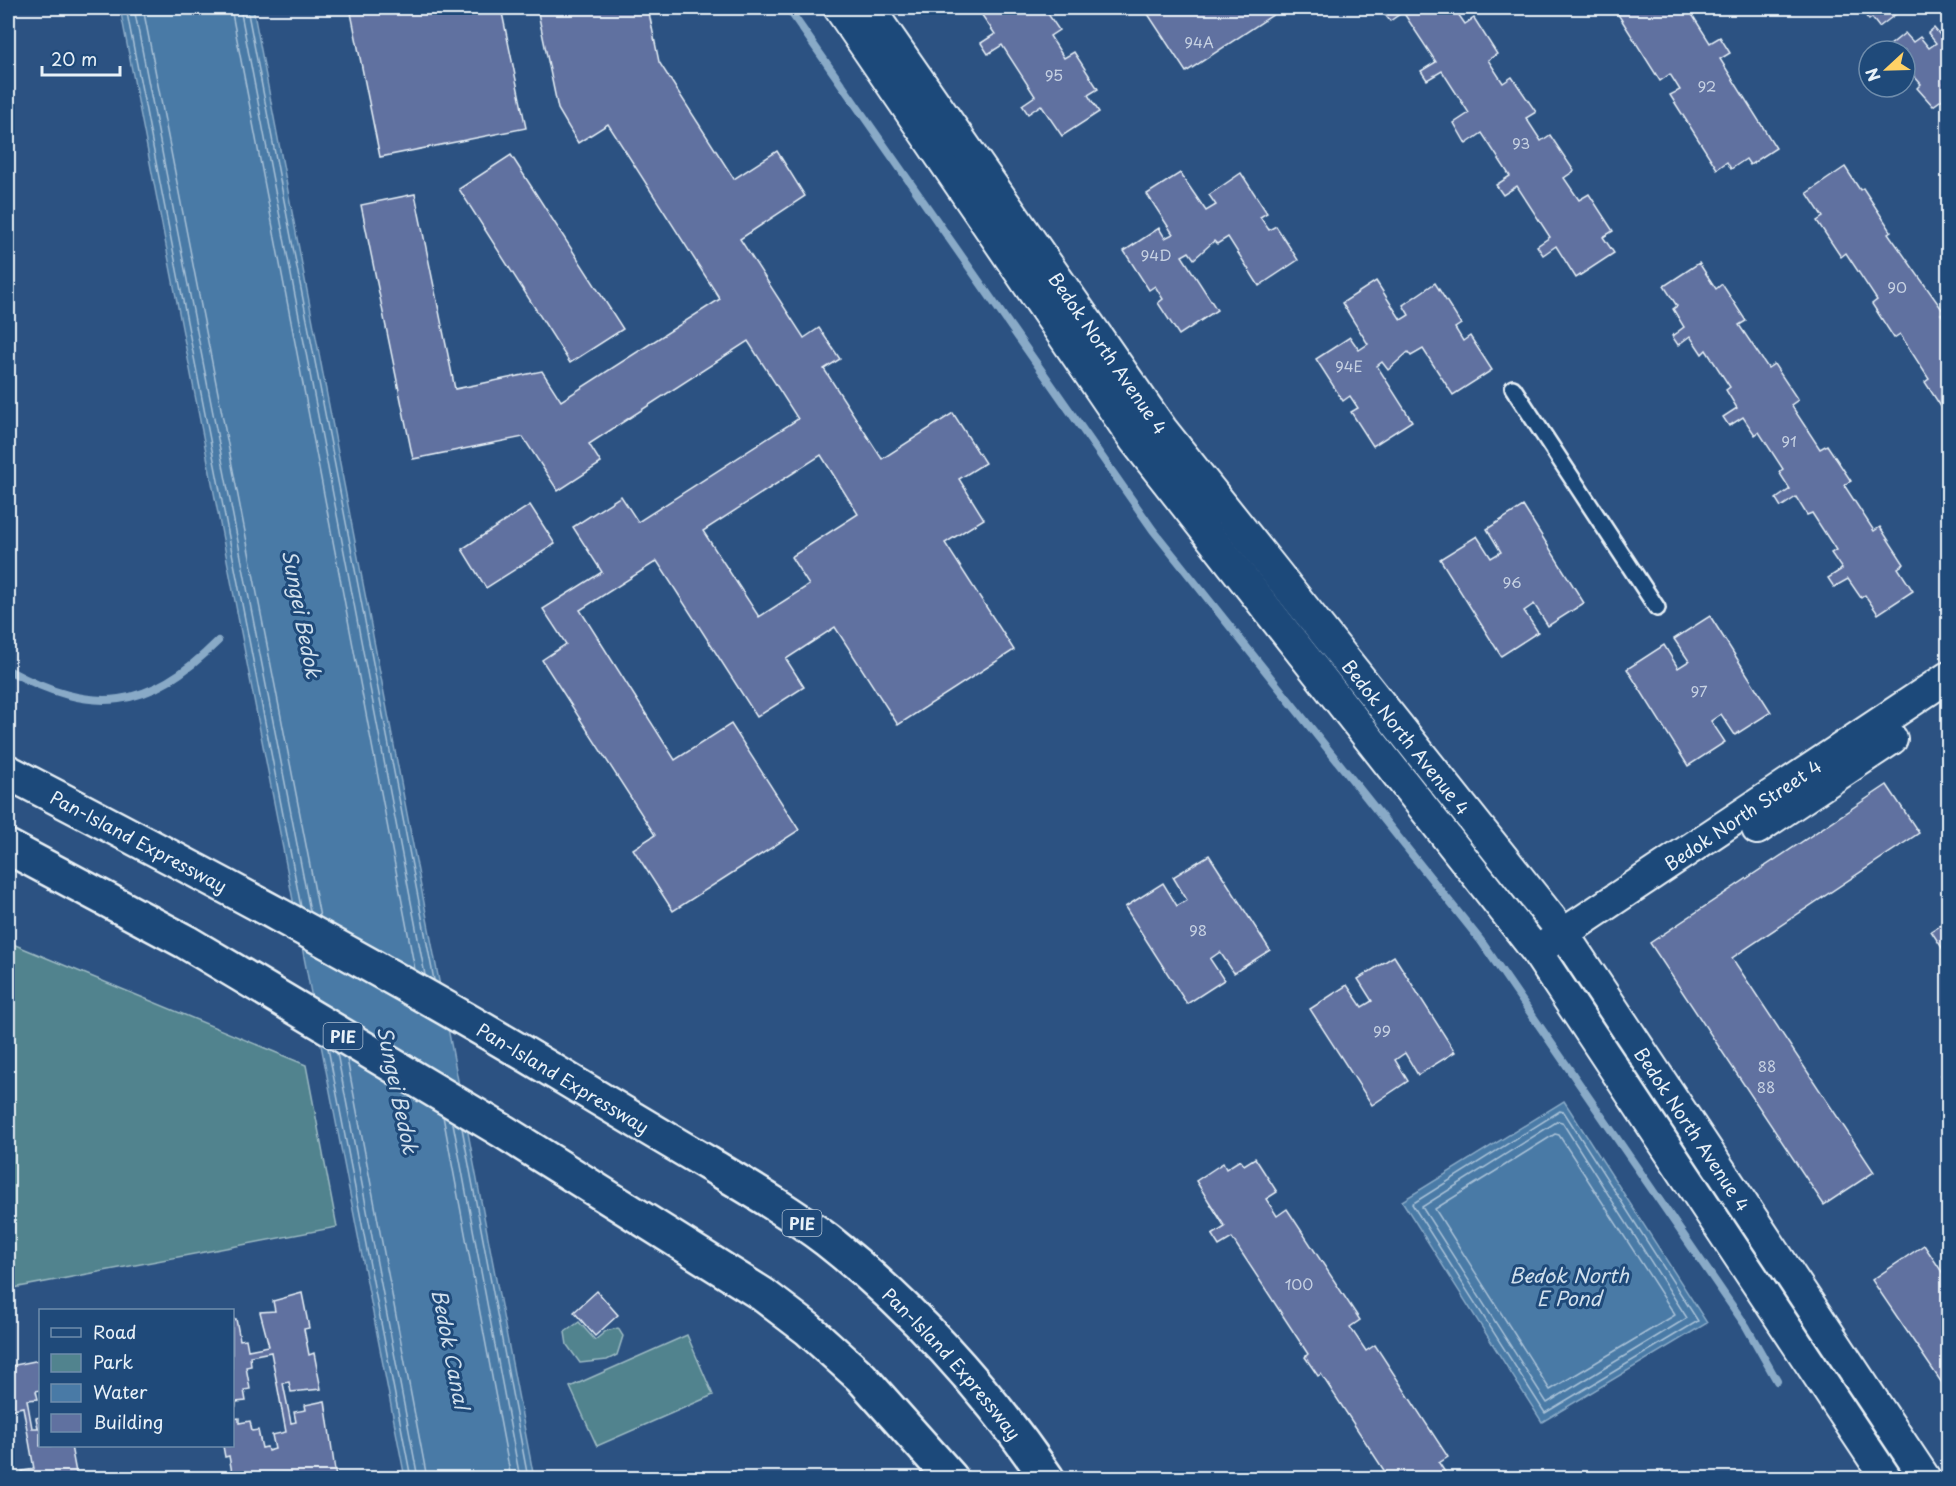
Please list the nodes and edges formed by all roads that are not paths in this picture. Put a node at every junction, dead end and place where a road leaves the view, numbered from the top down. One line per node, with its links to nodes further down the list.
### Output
1 (839, 8): 10 (street, Bedok North Avenue 4)
2 (869, 8): 9 (street, Bedok North Avenue 4)
3 (1513, 388): 4 (lane)
4 (1657, 608)
5 (1948, 677): 9 (street, Bedok North Street 4)
6 (1948, 702): 9 (street, Bedok North Street 4)
7 (8, 772): 12 (highway, Pan-Island Expressway / PIE)
8 (8, 847): 11 (highway, PIE)
9 (1569, 942): 10 (street, Bedok North Street 4); 14 (street, Bedok North Avenue 4)
10 (1542, 960): 13 (street, Bedok North Avenue 4)
11 (951, 1479)
12 (1047, 1479)
13 (1886, 1479)
14 (1925, 1479)

